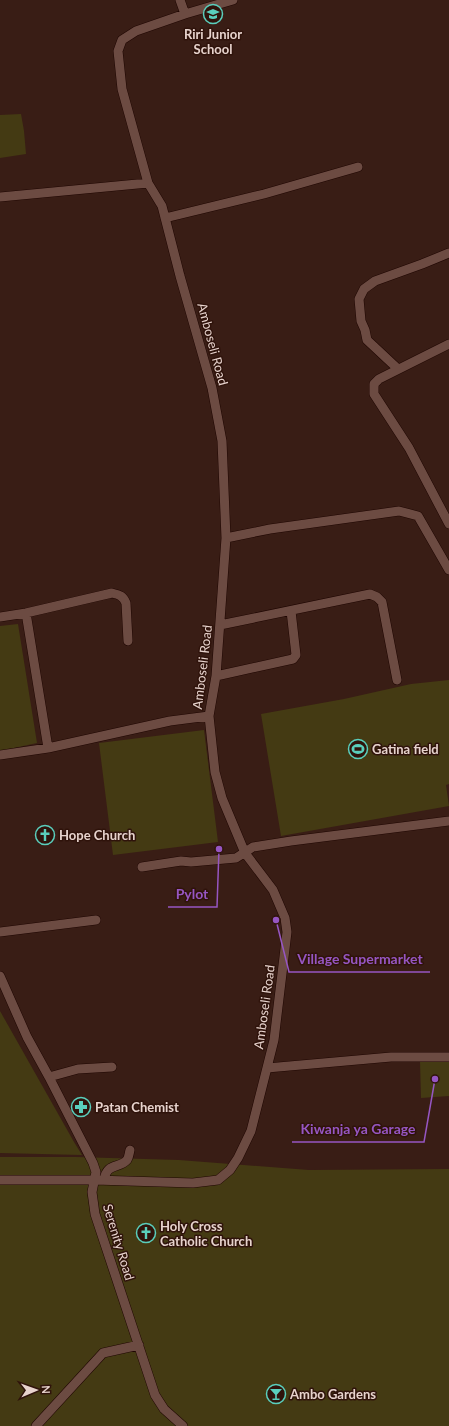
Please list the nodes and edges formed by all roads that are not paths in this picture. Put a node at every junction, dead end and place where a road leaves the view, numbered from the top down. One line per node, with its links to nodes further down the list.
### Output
1 (180, 0): 3 (street)
2 (233, 0): 3 (street, Amboseli Road)
3 (185, 14): 5 (street, Amboseli Road)
4 (358, 167): 7 (street)
5 (148, 183): 6 (street); 7 (street, Amboseli Road)
6 (0, 197)
7 (166, 218): 12 (street, Amboseli Road)
8 (449, 253): 10 (street)
9 (449, 344): 10 (street)
10 (398, 370): 11 (street)
11 (449, 524)
12 (226, 538): 13 (street); 17 (street, Amboseli Road)
13 (449, 570)
14 (292, 611): 17 (street); 19 (street); 20 (street)
15 (26, 613): 16 (street); 18 (street); 22 (street)
16 (0, 617)
17 (220, 625): 19 (street, Amboseli Road)
18 (128, 642)
19 (216, 676): 21 (street, Amboseli Road)
20 (397, 680)
21 (209, 716): 22 (street); 25 (street, Amboseli Road)
22 (48, 748): 23 (street)
23 (0, 755)
24 (449, 821): 25 (street)
25 (245, 853): 26 (street); 32 (street, Amboseli Road)
26 (142, 867)
27 (96, 920): 28 (street)
28 (0, 932)
29 (0, 976): 33 (street, Serenity Road)
30 (449, 1057): 32 (street)
31 (112, 1067): 33 (street)
32 (267, 1068): 36 (street, Amboseli Road)
33 (49, 1077): 36 (street, Serenity Road)
34 (130, 1150): 36 (street)
35 (0, 1180): 36 (street, Amboseli Road)
36 (99, 1180): 37 (street, Serenity Road)
37 (139, 1345): 38 (street); 39 (street, Serenity Road)
38 (36, 1426)
39 (183, 1426)

